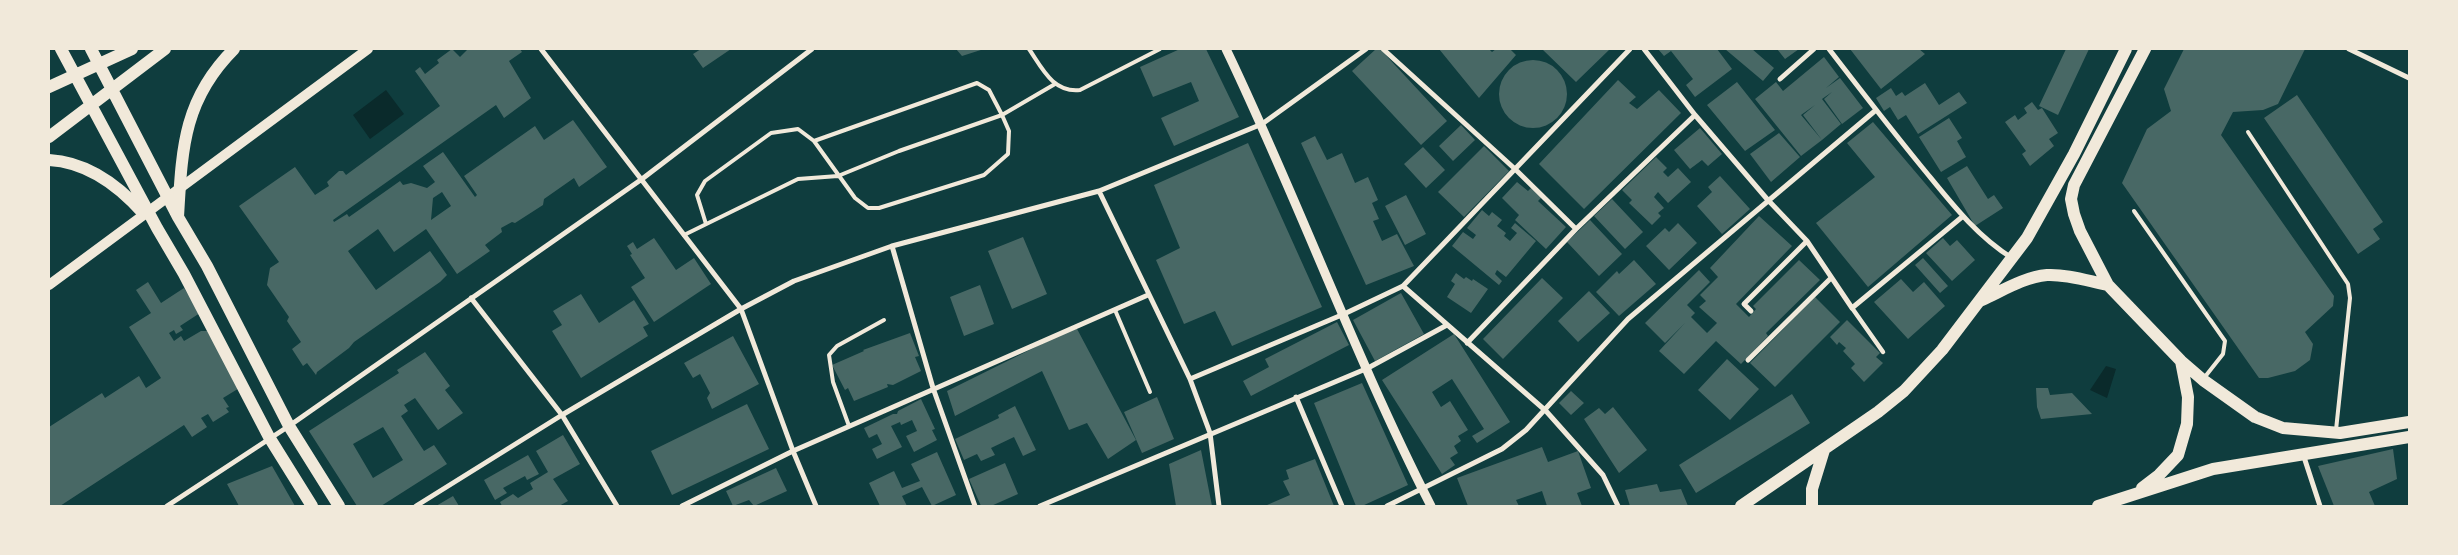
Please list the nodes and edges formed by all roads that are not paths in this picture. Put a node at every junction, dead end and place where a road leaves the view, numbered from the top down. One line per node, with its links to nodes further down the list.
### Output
1 (61, 49): 42 (main road)
2 (91, 49): 39 (main road)
3 (132, 49): 24 (main road)
4 (165, 49): 30 (main road)
5 (234, 49): 39 (main road)
6 (368, 49): 49 (main road)
7 (542, 49): 35 (street)
8 (812, 49): 35 (street)
9 (1029, 49): 23 (lane)
10 (1160, 49): 23 (lane)
11 (1226, 49): 28 (street)
12 (1366, 49): 28 (street)
13 (1383, 49): 33 (street)
14 (1630, 49): 33 (street)
15 (1644, 49): 26 (street)
16 (1814, 49): 22 (street)
17 (1829, 49): 25 (street)
18 (2126, 49): 47 (main road)
19 (2144, 49): 50 (main road)
20 (2349, 49): 21 (street)
21 (2409, 78)
22 (1780, 79)
23 (1054, 84): 27 (lane)
24 (49, 87)
25 (1876, 110): 37 (street); 40 (street)
26 (1695, 114): 37 (street); 43 (street)
27 (1002, 115): 31 (lane); 34 (lane); 34 (lane)
28 (1262, 124): 36 (street); 59 (street)
29 (2248, 132): 77 (lane)
30 (49, 137)
31 (814, 142): 34 (lane); 41 (lane)
32 (49, 160): 42 (main road)
33 (1515, 169): 43 (street); 51 (street)
34 (838, 176): 41 (lane)
35 (642, 179): 44 (street); 53 (street)
36 (1098, 191): 46 (street); 52 (street)
37 (1767, 199): 45 (street); 72 (street)
38 (2134, 211): 68 (lane)
39 (178, 217): 75 (main road)
40 (1962, 217): 47 (street); 55 (street)
41 (706, 224): 44 (lane)
42 (156, 228): 80 (main road)
43 (1576, 229): 62 (street)
44 (684, 235): 56 (street)
45 (1807, 241): 48 (street); 58 (street)
46 (892, 246): 56 (street); 69 (street)
47 (2012, 258): 54 (main road)
48 (1831, 278): 55 (street); 64 (street)
49 (49, 285)
50 (2108, 285): 54 (main road); 65 (main road)
51 (1402, 286): 59 (street); 61 (street)
52 (1148, 295): 57 (street); 67 (street)
53 (471, 298): 73 (street); 75 (street)
54 (1981, 300): 81 (main road)
55 (1852, 308): 63 (street)
56 (741, 309): 73 (street); 82 (street)
57 (1115, 310): 69 (street); 70 (lane)
58 (1751, 311)
59 (1344, 314): 66 (street); 67 (street)
60 (884, 320): 76 (lane)
61 (1447, 325): 62 (street); 66 (street)
62 (1467, 343): 72 (street)
63 (1883, 352)
64 (1748, 360)
65 (2181, 361): 68 (main road); 85 (main road)
66 (1368, 368): 71 (street); 84 (street)
67 (1190, 379): 78 (street)
68 (2203, 380): 77 (main road)
69 (933, 388): 76 (street); 93 (street)
70 (1150, 392)
71 (1296, 397): 78 (street); 96 (street)
72 (1546, 412): 84 (street); 99 (street)
73 (562, 415): 89 (street); 90 (street)
74 (2409, 422): 77 (main road)
75 (289, 426): 80 (street); 88 (main road)
76 (849, 426): 82 (street)
77 (2336, 432)
78 (1210, 433): 94 (street); 95 (street)
79 (2409, 436): 83 (main road)
80 (269, 437): 86 (street); 87 (main road)
81 (1824, 450): 100 (main road); 101 (main road)
82 (792, 451): 91 (street); 92 (street)
83 (2303, 452): 85 (main road); 103 (street)
84 (1422, 489): 97 (street); 98 (street)
85 (2134, 494): 102 (main road)
86 (167, 506)
87 (312, 506)
88 (339, 506)
89 (416, 506)
90 (617, 506)
91 (682, 506)
92 (816, 506)
93 (975, 506)
94 (1040, 506)
95 (1219, 506)
96 (1342, 506)
97 (1386, 506)
98 (1431, 506)
99 (1618, 506)
100 (1741, 506)
101 (1812, 506)
102 (2098, 506)
103 (2320, 506)

